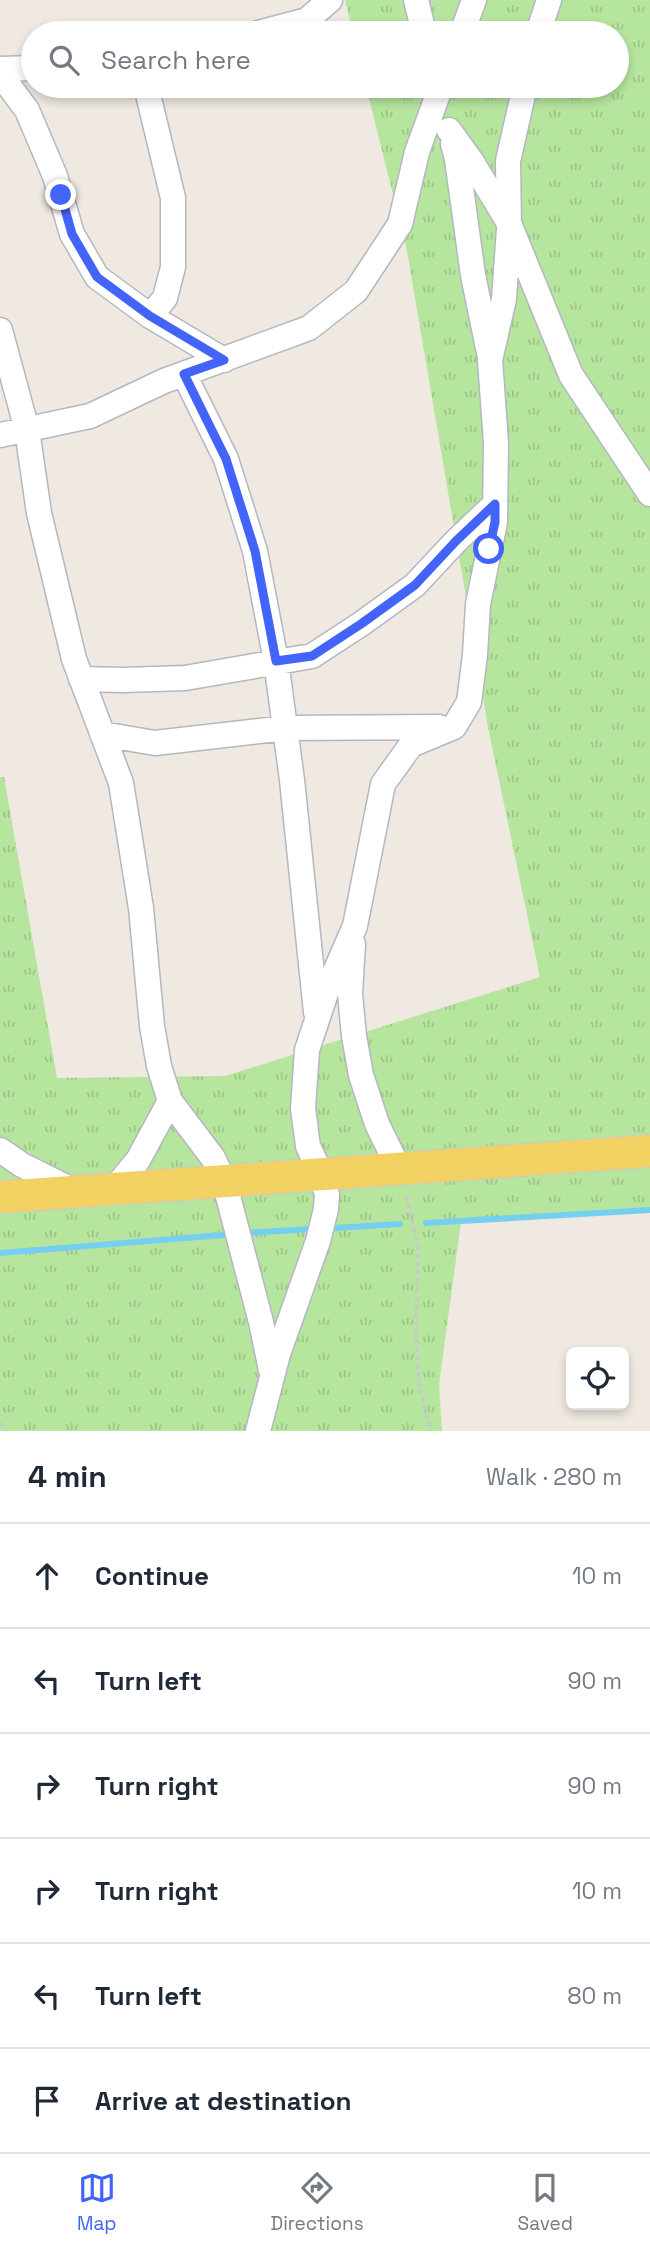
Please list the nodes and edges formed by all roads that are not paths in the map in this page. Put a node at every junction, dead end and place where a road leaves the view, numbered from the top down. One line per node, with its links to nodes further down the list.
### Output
1 (330, 0): 5 (street)
2 (416, 0): 6 (street)
3 (474, 0): 7 (street)
4 (549, 0): 8 (street)
5 (303, 21)
6 (421, 21)
7 (466, 21)
8 (542, 21)
9 (21, 69): 10 (street)
10 (0, 72): 17 (street)
11 (149, 98): 17 (street)
12 (436, 98): 19 (street)
13 (441, 98): 15 (street)
14 (522, 98): 16 (street)
15 (449, 131): 16 (street); 20 (street)
16 (509, 223): 20 (street); 24 (street)
17 (150, 316): 19 (street)
18 (0, 330): 22 (street)
19 (224, 360): 21 (street)
20 (490, 360): 25 (street)
21 (184, 374): 22 (street); 26 (street)
22 (27, 430): 23 (street); 27 (street)
23 (0, 435)
24 (650, 494)
25 (495, 504): 26 (street); 28 (street)
26 (276, 661): 27 (street); 29 (street)
27 (82, 679): 30 (street)
28 (454, 727): 29 (street); 31 (street)
29 (285, 728): 30 (street); 32 (street)
30 (102, 734): 33 (street)
31 (355, 926): 32 (street); 36 (street)
32 (317, 1020): 37 (street)
33 (170, 1101): 38 (street); 39 (street)
34 (0, 1150): 40 (street)
35 (650, 1151): 36 (main road)
36 (399, 1169): 37 (main road)
37 (321, 1174): 38 (main road); 42 (street)
38 (224, 1181): 39 (main road); 42 (street)
39 (114, 1189): 40 (main road)
40 (77, 1192): 41 (main road)
41 (0, 1198)
42 (272, 1379): 43 (street)
43 (258, 1431)

